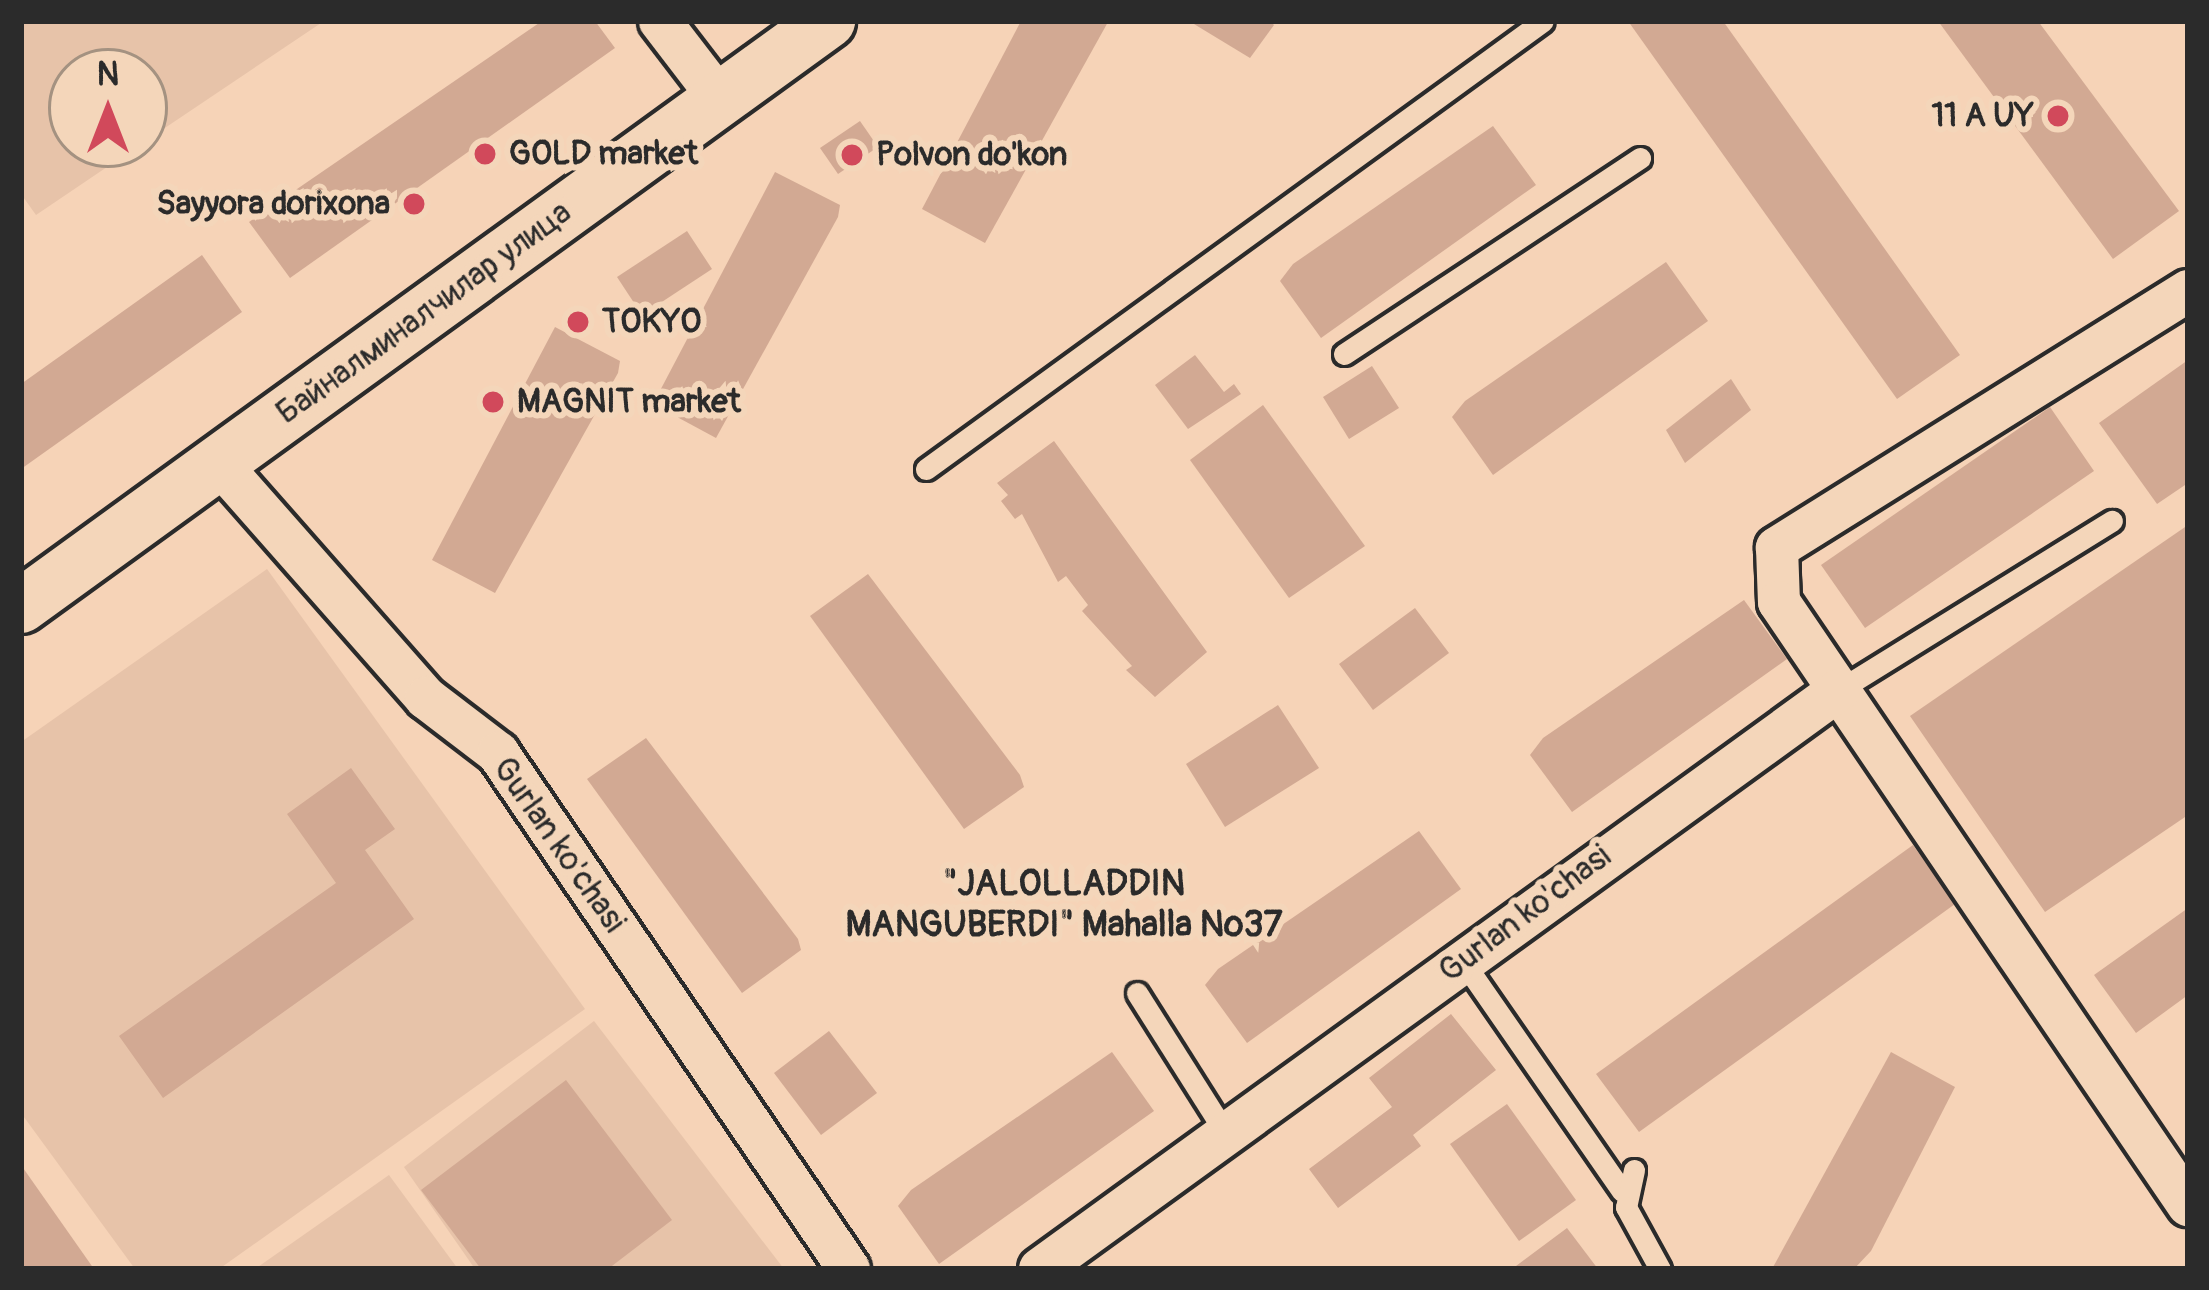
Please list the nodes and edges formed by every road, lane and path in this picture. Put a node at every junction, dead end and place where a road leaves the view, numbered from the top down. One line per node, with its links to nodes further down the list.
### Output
1 (660, 21): 4 (street)
2 (828, 21): 4 (street, Байналминалчилар улица)
3 (1544, 21): 9 (lane)
4 (718, 98): 8 (street, Байналминалчилар улица)
5 (1640, 158): 7 (lane)
6 (2188, 291): 12 (street)
7 (1344, 354)
8 (218, 462): 11 (street, Байналминалчилар улица); 19 (street, Gurlan ko'chasi)
9 (926, 469)
10 (2112, 520): 12 (lane)
11 (21, 606)
12 (1839, 690): 13 (street, Gurlan ko'chasi); 18 (street)
13 (1462, 960): 15 (street, Gurlan ko'chasi); 17 (lane)
14 (1137, 994): 15 (lane)
15 (1228, 1137): 20 (street, Gurlan ko'chasi)
16 (1634, 1170): 17 (lane)
17 (1622, 1191): 21 (lane)
18 (2188, 1205)
19 (849, 1269)
20 (1040, 1269)
21 (1660, 1269)

